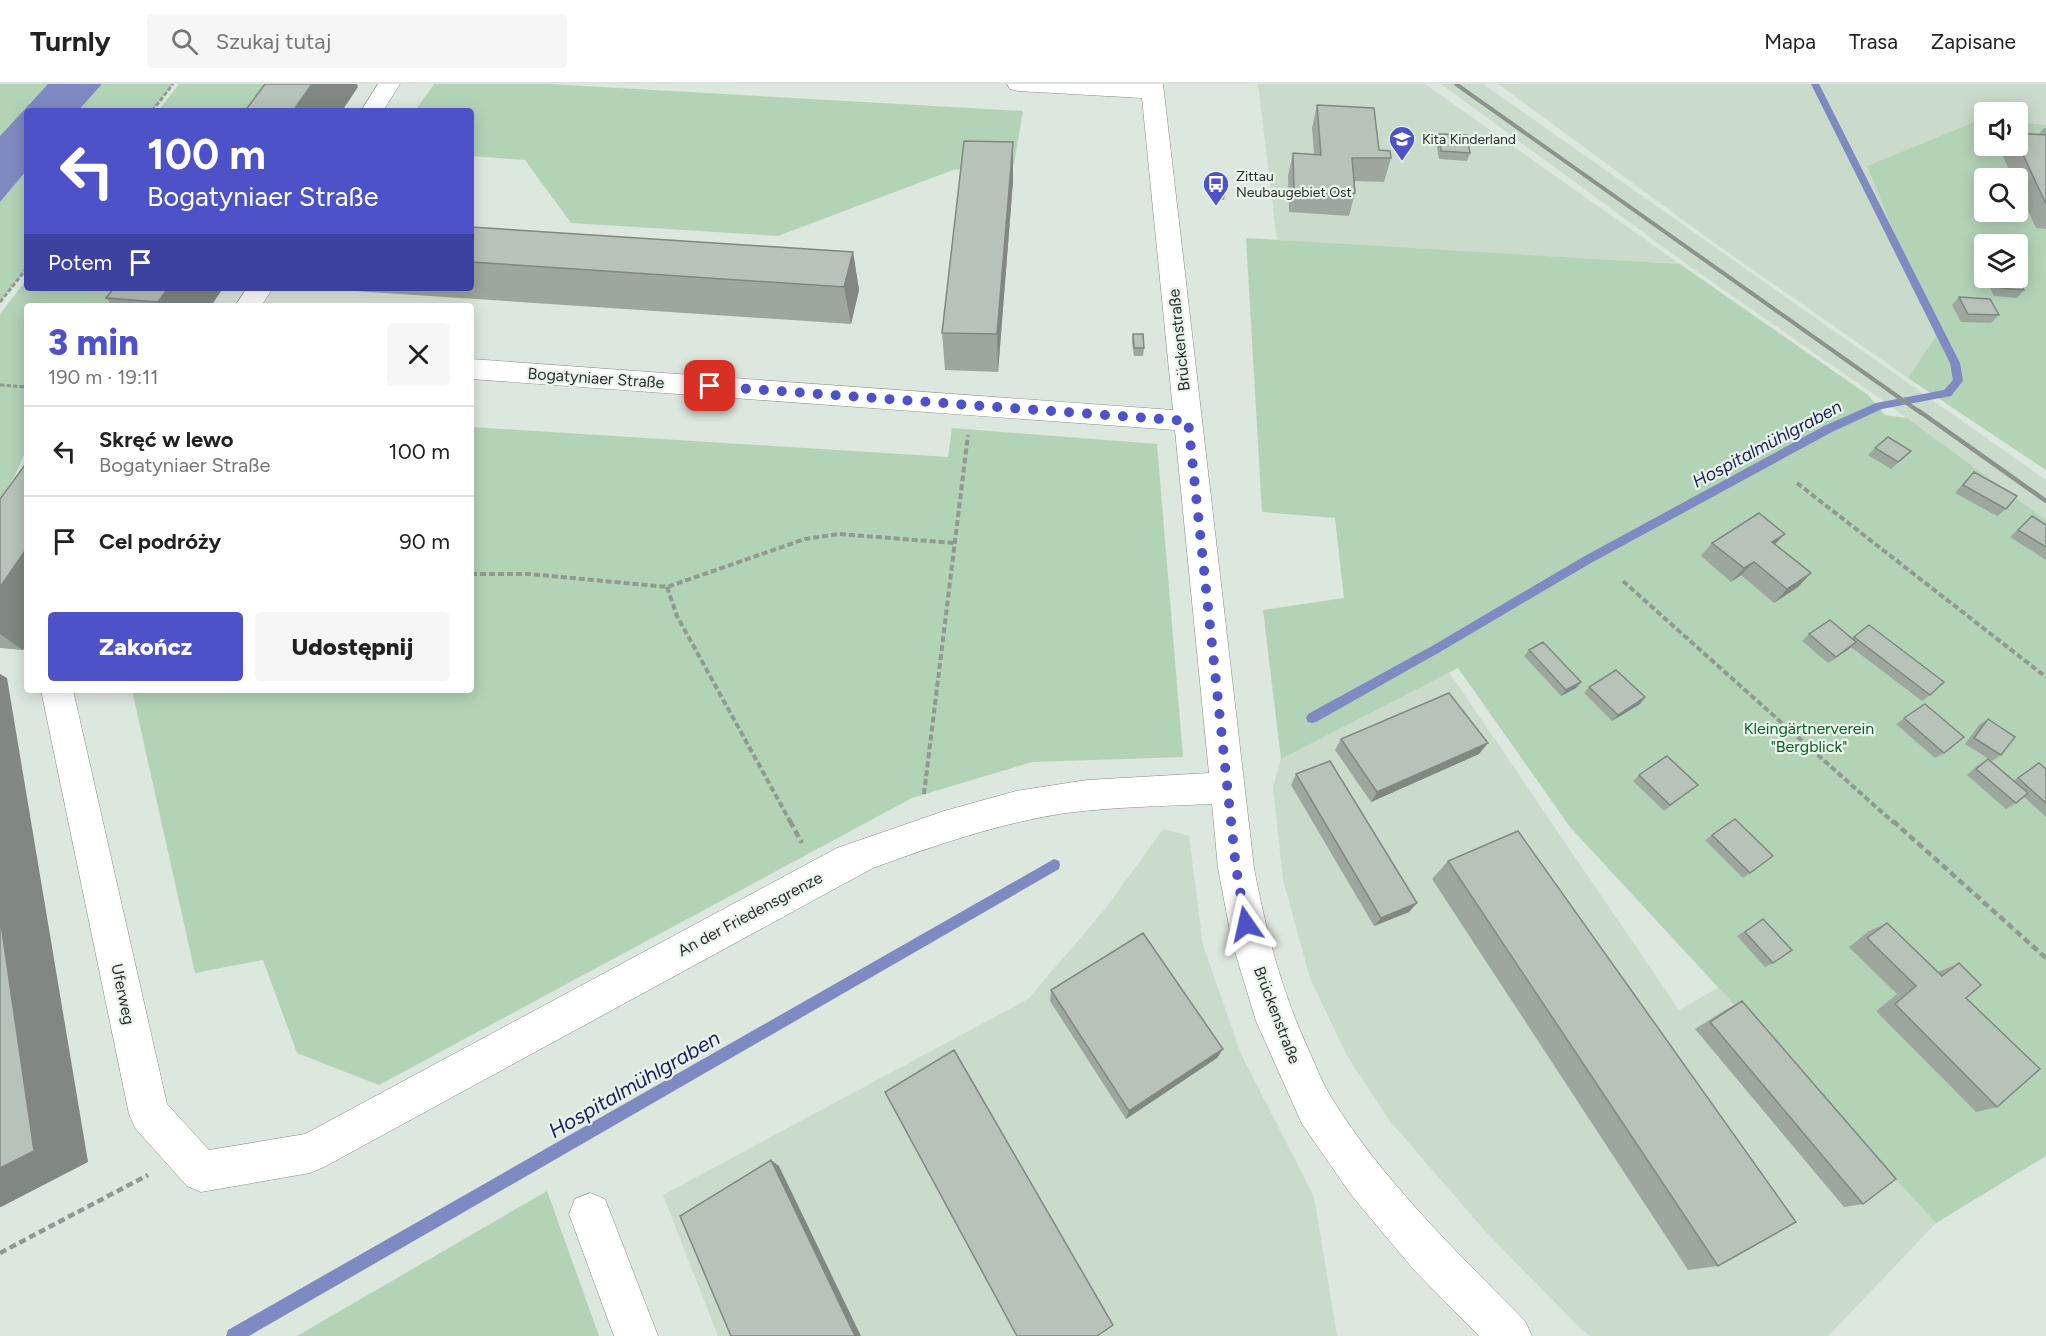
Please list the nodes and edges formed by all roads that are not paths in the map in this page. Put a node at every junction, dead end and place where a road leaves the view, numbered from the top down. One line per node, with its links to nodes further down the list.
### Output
1 (389, 84): 4 (street)
2 (1018, 84): 3 (street)
3 (1153, 88): 6 (street, Brückenstraße)
4 (374, 108)
5 (474, 369): 6 (street, Bogatyniaer Straße)
6 (1188, 421): 8 (street, Brückenstraße)
7 (58, 693): 9 (street, Uferweg)
8 (1227, 788): 9 (street, An der Friedensgrenze); 12 (street, Brückenstraße)
9 (310, 1153)
10 (590, 1214): 11 (street)
11 (636, 1336)
12 (1510, 1336)

